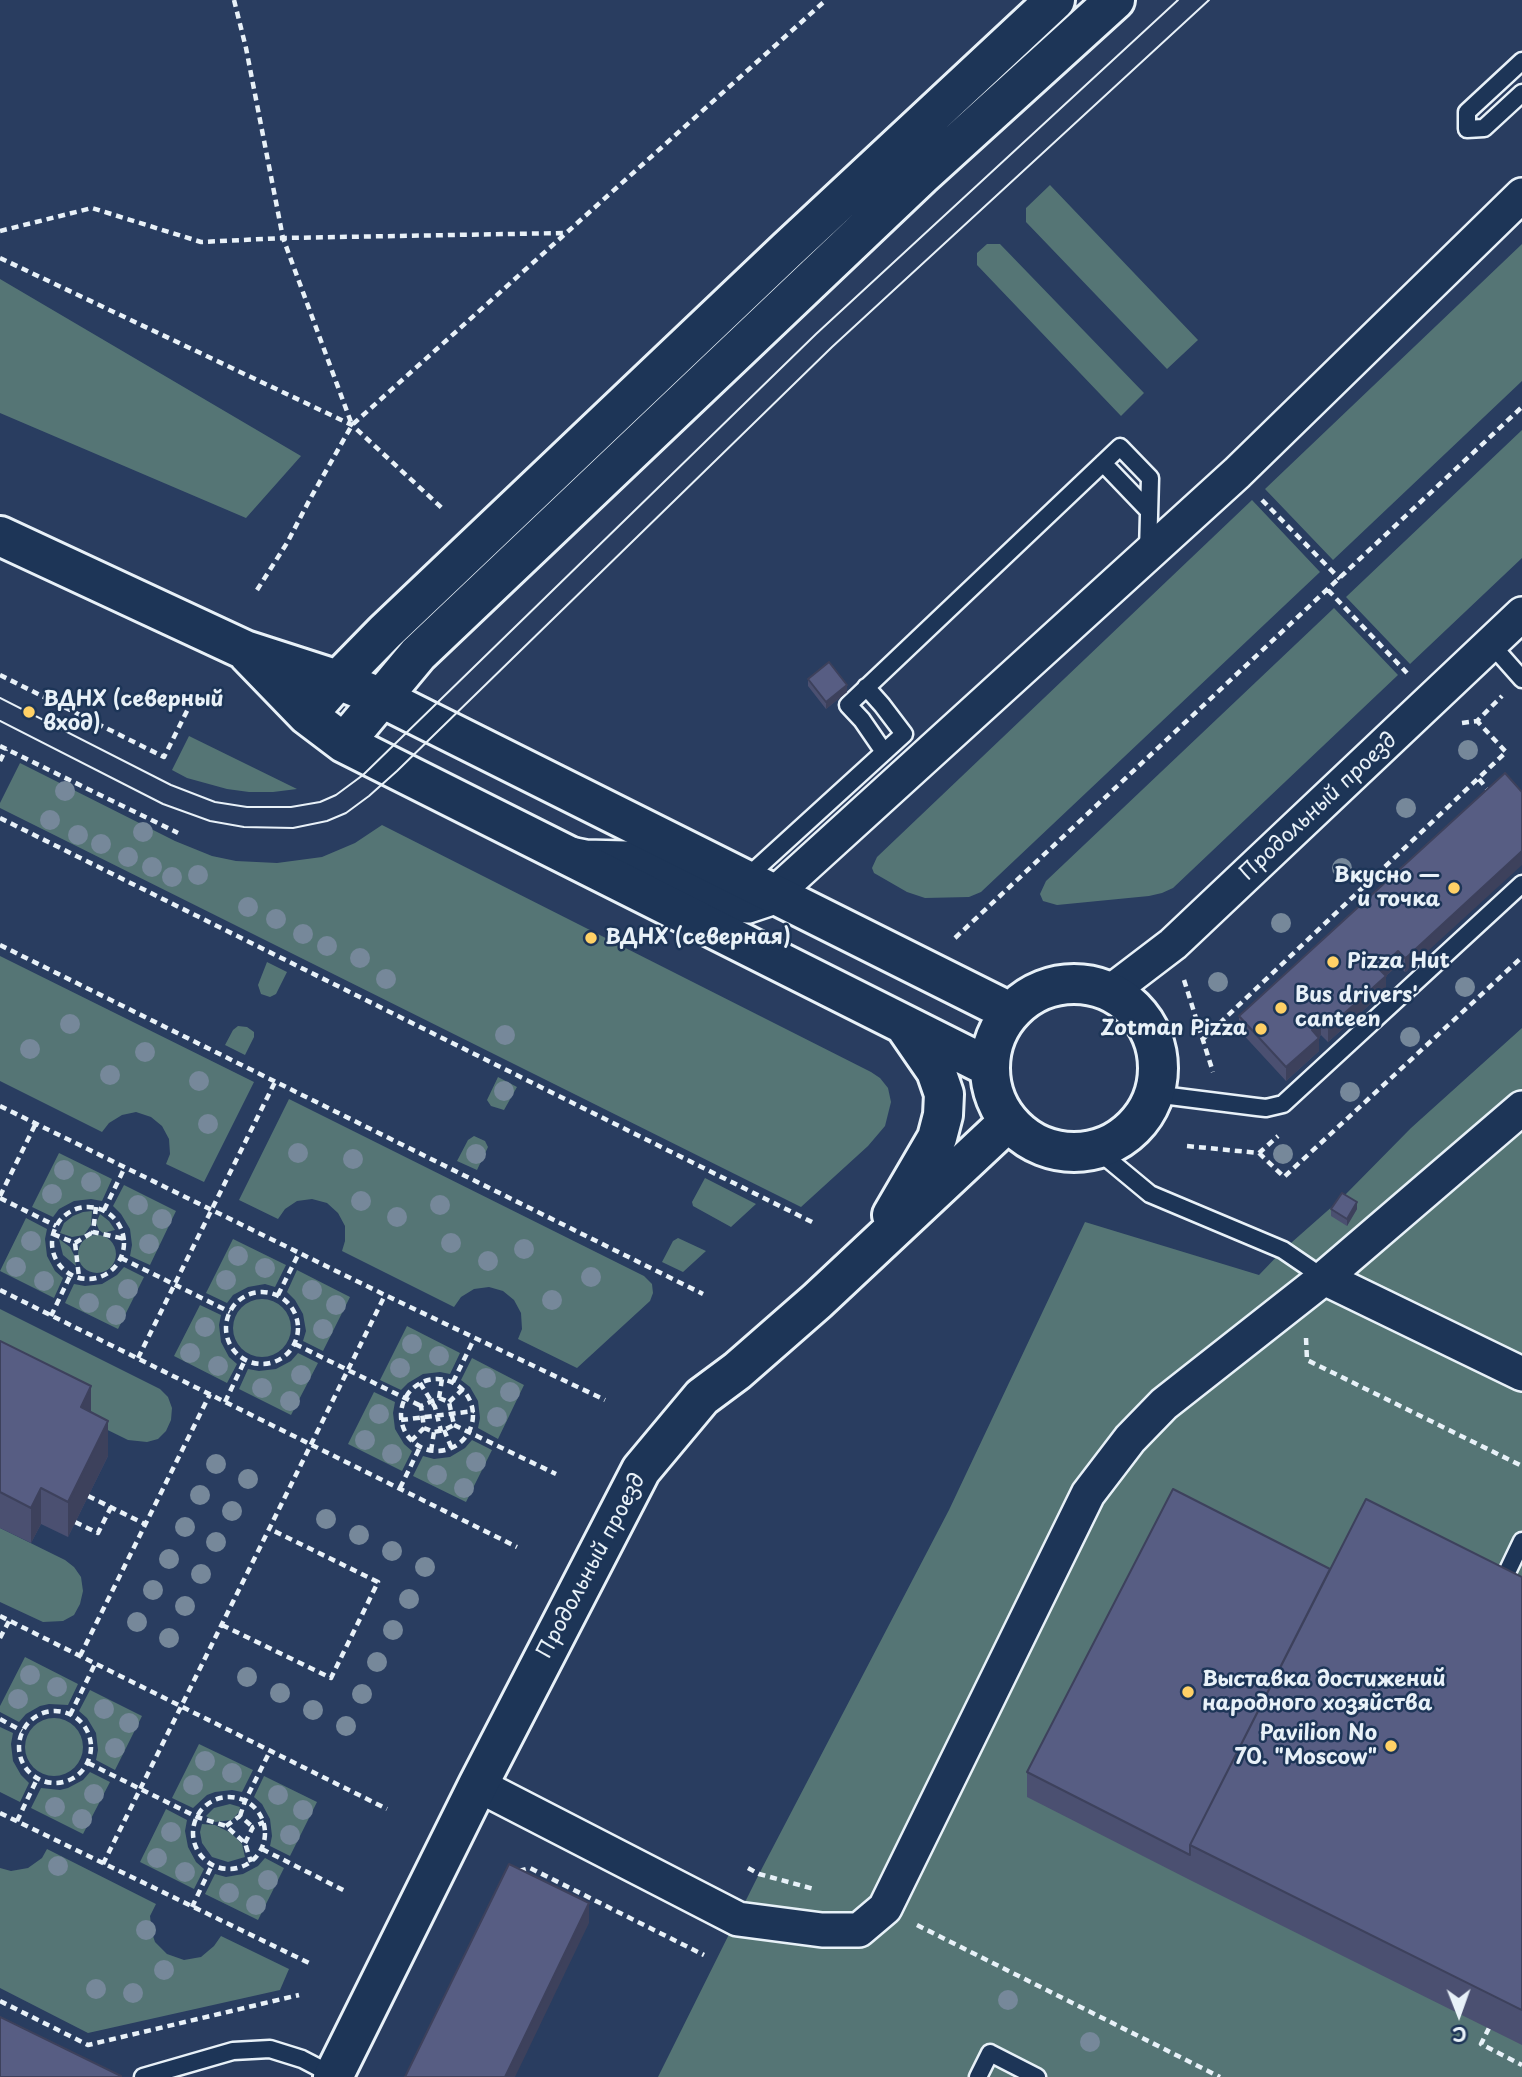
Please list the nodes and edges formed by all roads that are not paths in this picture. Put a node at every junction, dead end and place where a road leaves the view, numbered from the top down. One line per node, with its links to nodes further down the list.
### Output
1 (1055, 0): 13 (main road)
2 (1115, 0): 15 (main road)
3 (1522, 61): 4 (lane)
4 (1522, 93)
5 (1522, 195): 9 (street)
6 (1103, 463): 7 (lane); 7 (lane); 14 (lane)
7 (1149, 511): 9 (lane)
8 (0, 536): 11 (main road)
9 (1148, 554): 21 (street)
10 (1512, 630): 12 (lane); 22 (street, Продольный проезд)
11 (245, 650): 13 (main road); 16 (main road)
12 (1522, 679)
13 (338, 680): 15 (main road); 16 (main road)
14 (866, 687): 18 (lane); 18 (lane)
15 (382, 698): 17 (main road); 21 (main road)
16 (307, 715): 17 (main road)
17 (344, 743): 19 (main road)
18 (884, 752): 21 (lane)
19 (555, 848): 21 (street); 24 (main road)
20 (1522, 884): 26 (lane)
21 (760, 887): 23 (main road)
22 (1110, 992): 23 (main road); 26 (main road)
23 (1010, 1012): 25 (main road)
24 (904, 1024): 25 (main road); 30 (main road)
25 (989, 1067): 28 (main road)
26 (1154, 1094): 29 (main road)
27 (1522, 1108): 31 (street)
28 (1008, 1122): 29 (main road); 30 (main road, Продольный проезд)
29 (1097, 1150): 31 (lane)
30 (868, 1255): 35 (main road, Продольный проезд)
31 (1314, 1285): 32 (street); 35 (street)
32 (1522, 1374)
33 (1522, 1541): 34 (lane)
34 (1494, 1599)
35 (478, 1785): 36 (main road, Продольный проезд)
36 (333, 2076): 37 (lane)
37 (143, 2077)
38 (978, 2077): 39 (lane)
39 (1037, 2077)

